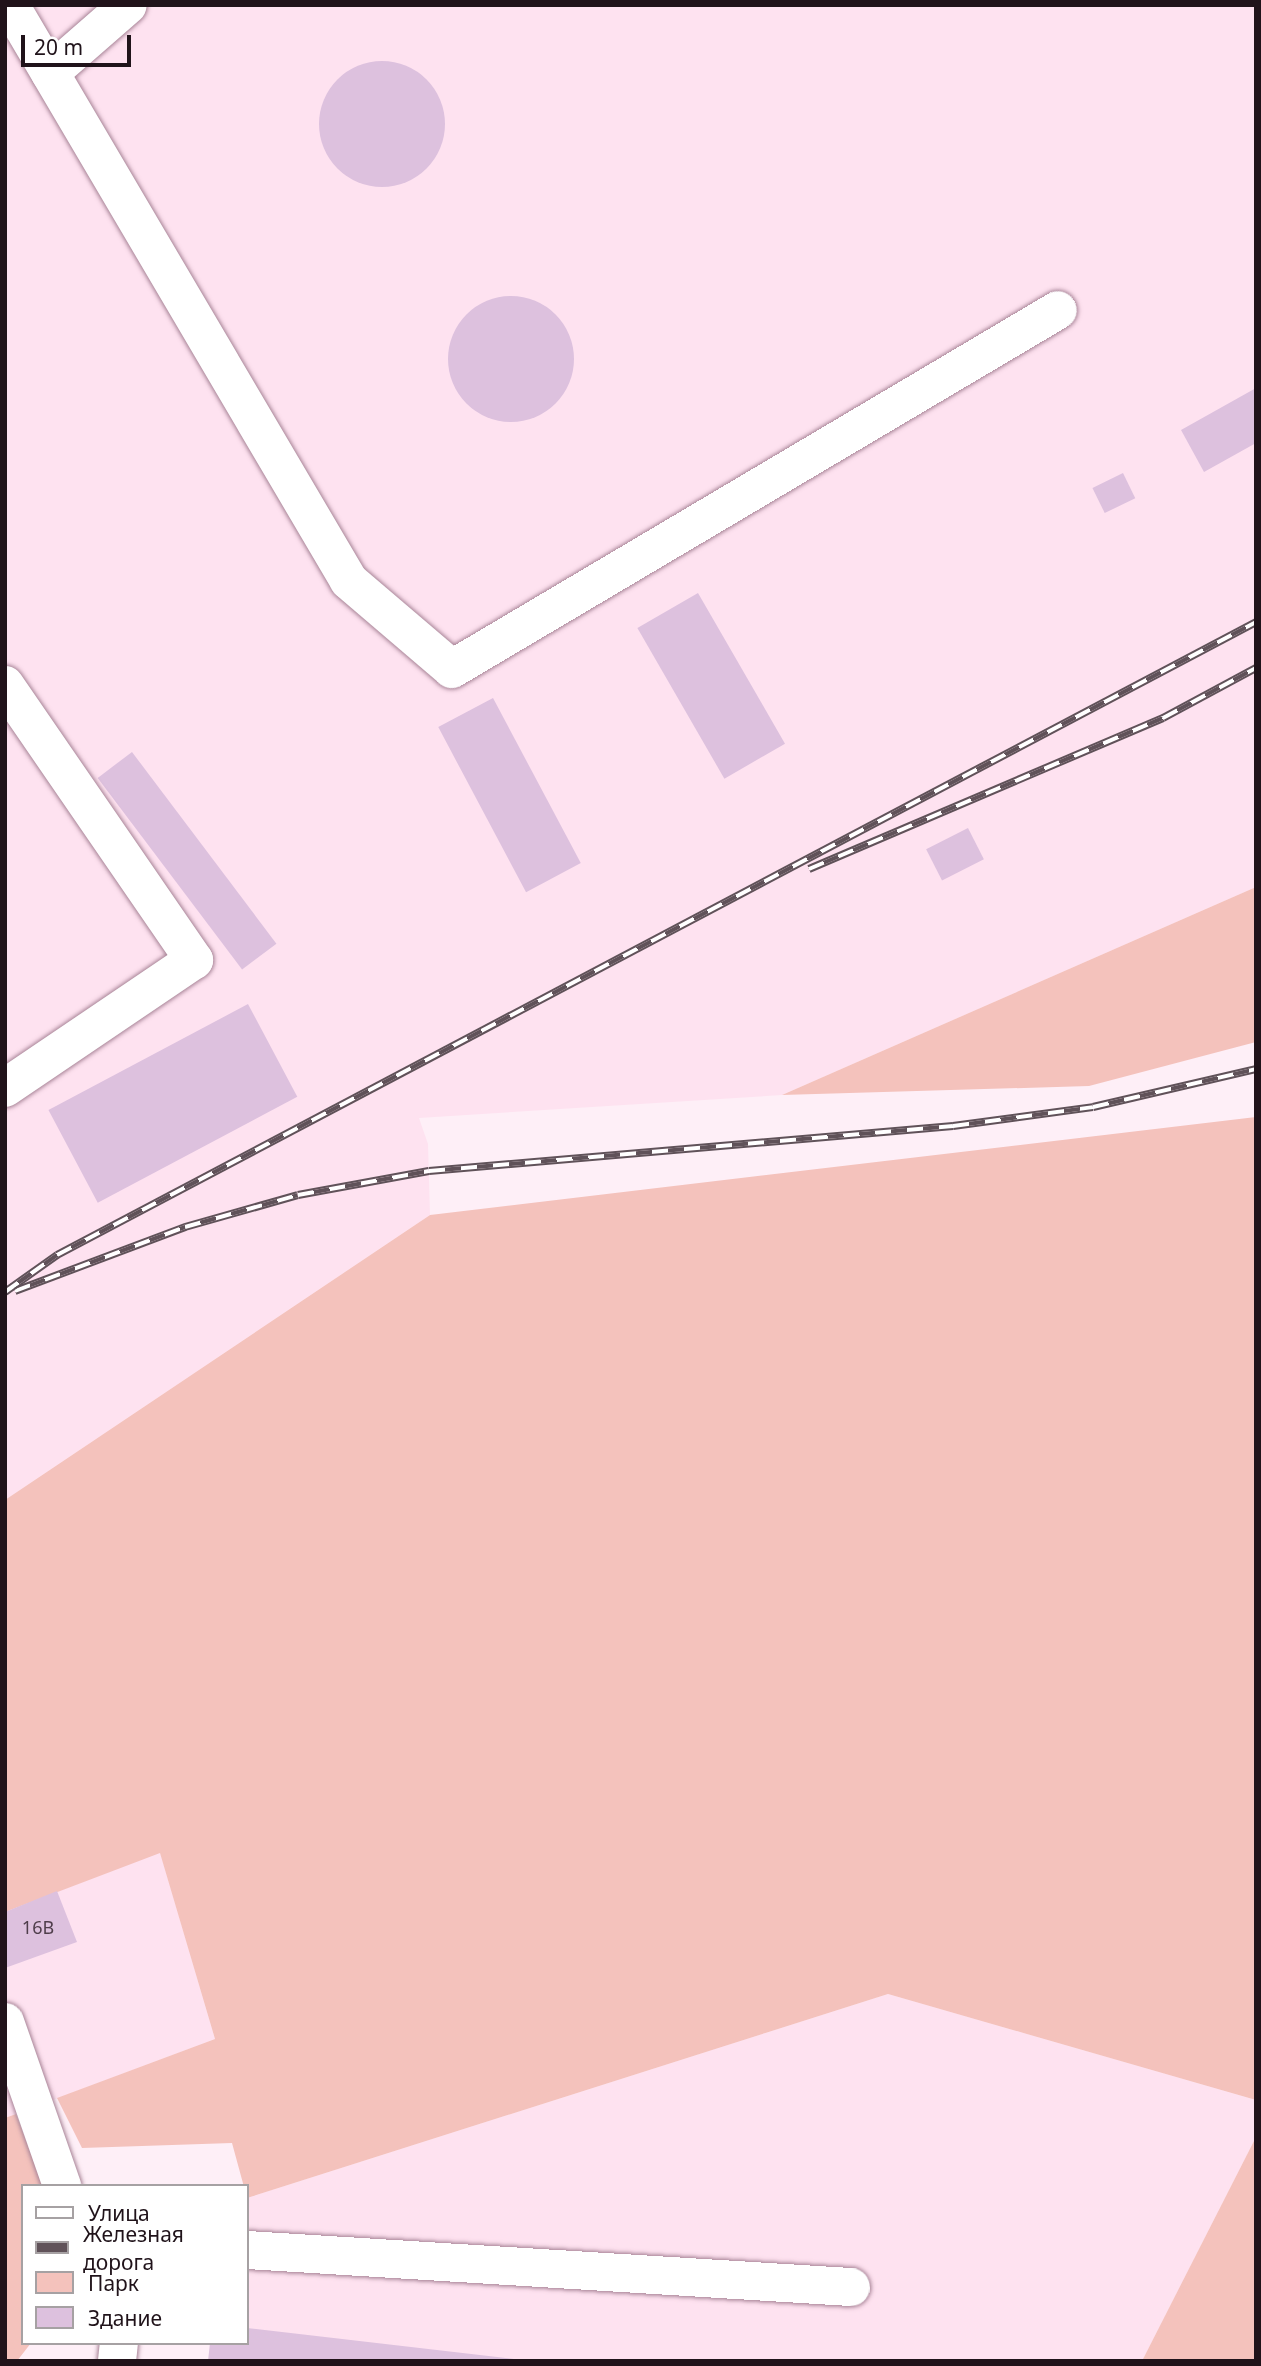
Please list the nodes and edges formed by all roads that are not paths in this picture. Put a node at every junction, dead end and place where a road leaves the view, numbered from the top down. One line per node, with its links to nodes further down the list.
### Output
1 (10, 5): 3 (lane)
2 (128, 5): 3 (lane)
3 (50, 73): 4 (lane)
4 (1058, 310)
5 (5, 685): 6 (lane)
6 (5, 1088)
7 (5, 2022): 8 (lane)
8 (61, 2184)
9 (248, 2250): 10 (lane)
10 (851, 2287)

